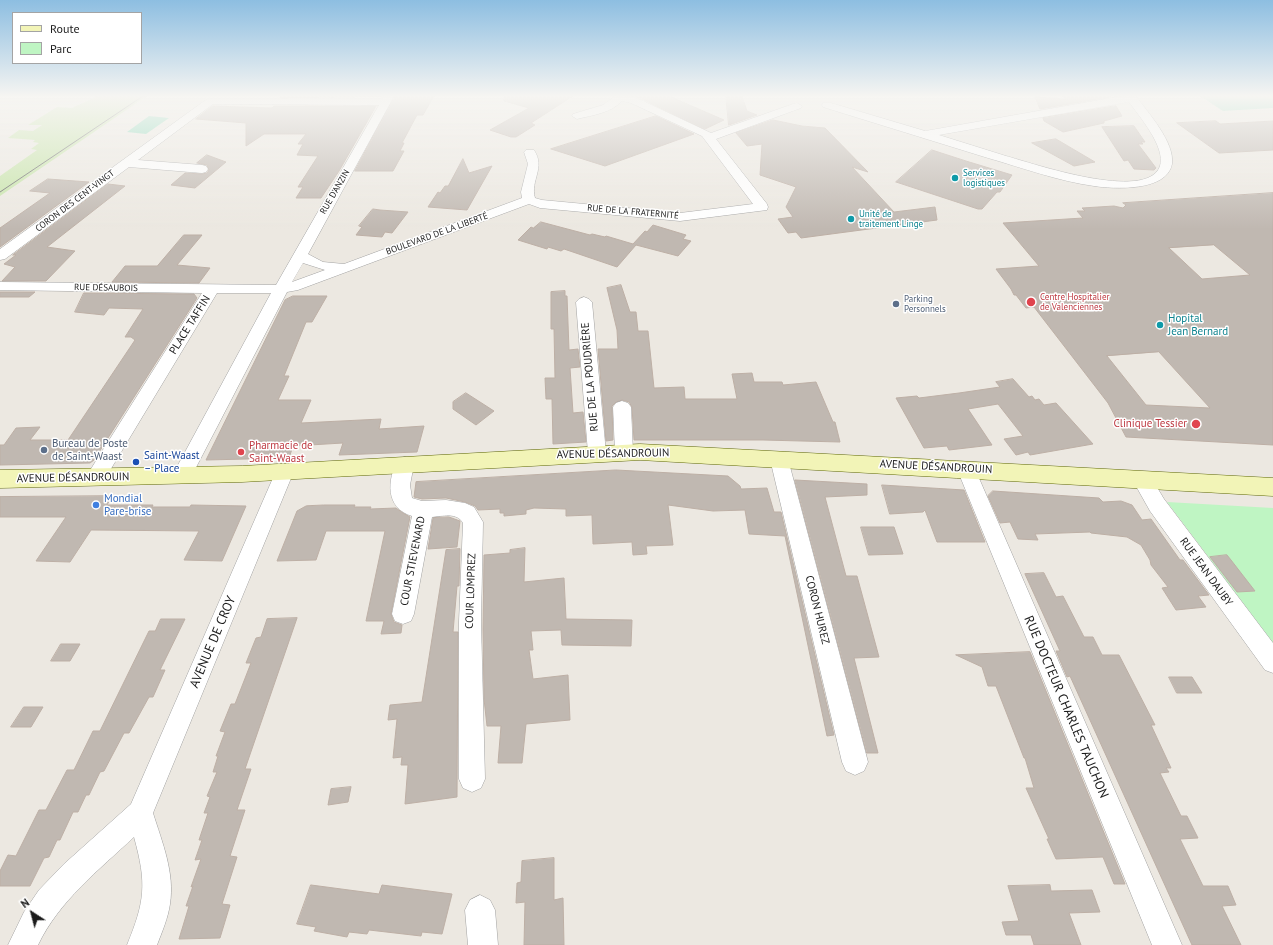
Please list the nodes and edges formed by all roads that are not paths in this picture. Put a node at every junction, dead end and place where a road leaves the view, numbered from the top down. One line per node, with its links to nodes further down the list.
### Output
1 (157, 140): 7 (street, CORON DES CENT-VINGT)
2 (365, 140): 10 (street, RUE D'ANZIN)
3 (712, 140): 9 (street, RUE DE LA FRATERNITÉ)
4 (943, 140): 5 (street)
5 (1160, 140)
6 (530, 152): 9 (street)
7 (126, 163): 8 (street, CORON DES CENT-VINGT); 11 (street, CORON DES CENT-VINGT)
8 (202, 169)
9 (528, 200): 12 (street, BOULEVARD DE LA LIBERTÉ)
10 (300, 254): 12 (street, BOULEVARD DE LA LIBERTÉ); 15 (street, RUE D'ANZIN)
11 (0, 256)
12 (345, 268): 15 (street, BOULEVARD DE LA LIBERTÉ)
13 (0, 286): 14 (street, RUE DÉSAUBOIS)
14 (212, 289): 15 (street, PLACE TAFFIN); 25 (street, PLACE TAFFIN)
15 (280, 289): 24 (street)
16 (584, 302): 19 (street, RUE DE LA POUDRIÈRE)
17 (622, 407): 18 (street)
18 (624, 452): 19 (main road, AVENUE DÉSANDROUIN); 20 (main road, AVENUE DÉSANDROUIN)
19 (597, 453): 21 (main road, AVENUE DÉSANDROUIN)
20 (779, 459): 22 (main road, AVENUE DÉSANDROUIN); 32 (street, CORON HUREZ)
21 (405, 464): 23 (main road, AVENUE DÉSANDROUIN); 29 (street, COUR LOMPREZ)
22 (966, 469): 27 (main road, AVENUE DÉSANDROUIN); 39 (street, RUE DOCTEUR CHARLES TAUCHON)
23 (285, 471): 24 (main road, AVENUE DÉSANDROUIN); 34 (street, AVENUE DE CROY)
24 (182, 476): 25 (main road, AVENUE DÉSANDROUIN)
25 (96, 477): 26 (main road, AVENUE DÉSANDROUIN)
26 (0, 479)
27 (1142, 479): 28 (main road, AVENUE DÉSANDROUIN); 31 (street, RUE JEAN DAUBY)
28 (1273, 487)
29 (423, 509): 30 (street, COUR STIEVENARD); 33 (street, COUR LOMPREZ)
30 (403, 614)
31 (1273, 662)
32 (855, 762)
33 (472, 779)
34 (140, 813): 36 (street, AVENUE DE CROY); 37 (street)
35 (480, 910): 38 (street)
36 (23, 945)
37 (142, 945)
38 (483, 945)
39 (1167, 945)

